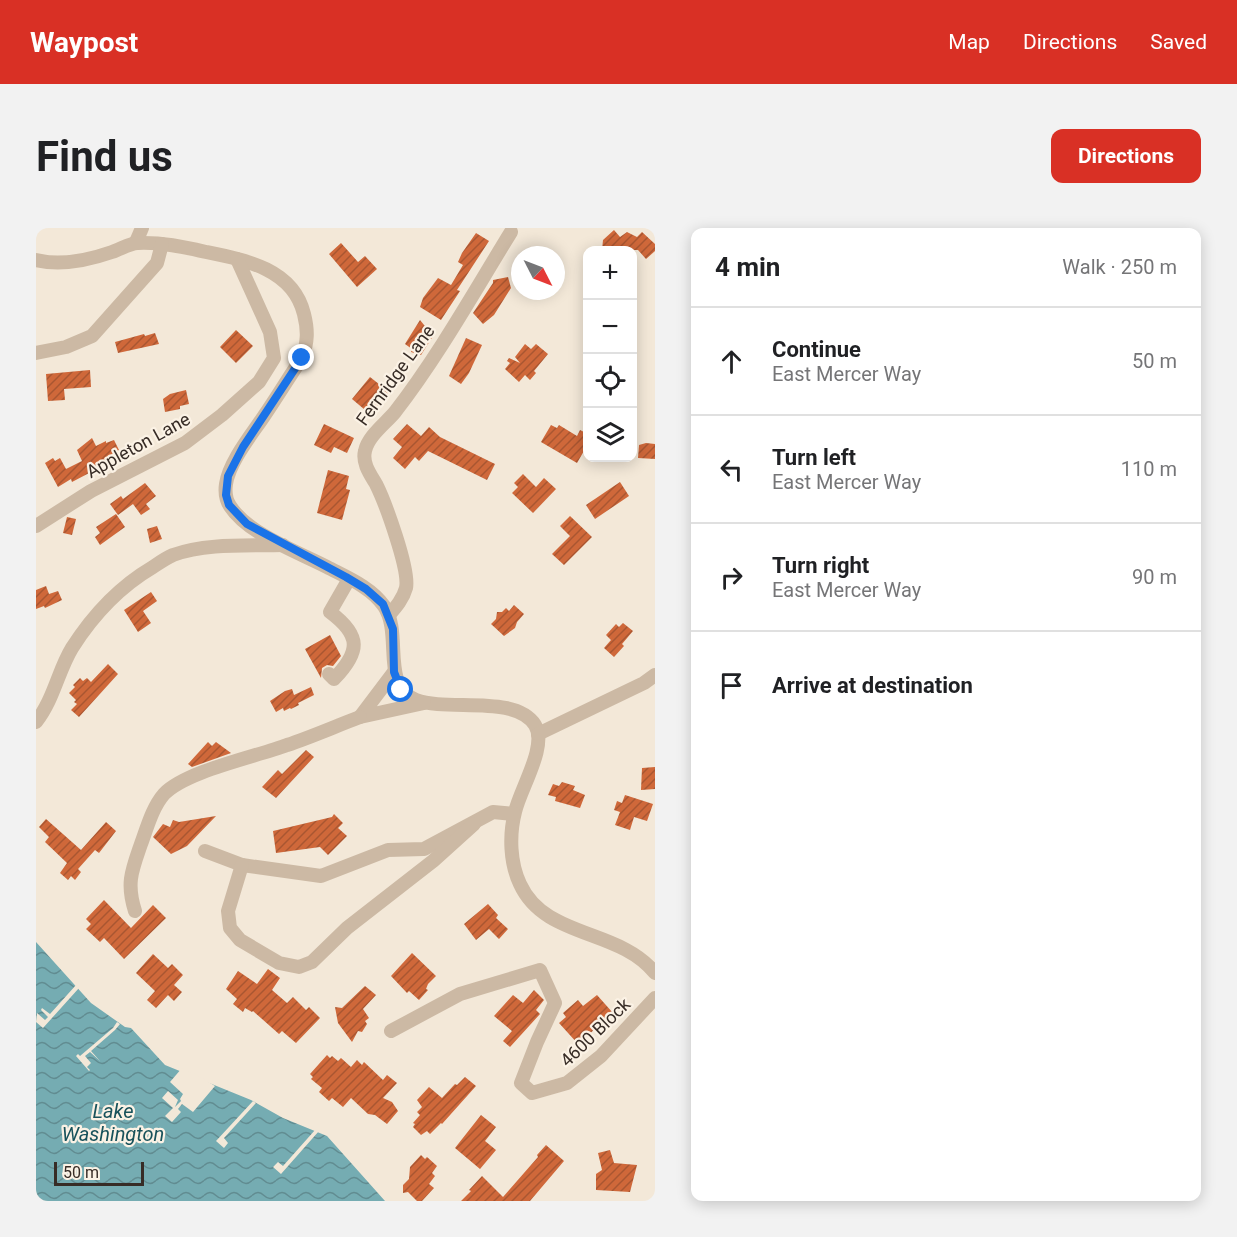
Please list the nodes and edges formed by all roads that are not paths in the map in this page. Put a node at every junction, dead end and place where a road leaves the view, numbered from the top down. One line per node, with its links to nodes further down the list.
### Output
1 (142, 228): 3 (street)
2 (511, 232): 11 (street, Fernridge Lane)
3 (136, 243): 4 (street); 6 (street)
4 (162, 244): 5 (street); 7 (street)
5 (237, 259): 8 (street, Appleton Lane); 9 (street)
6 (36, 260)
7 (36, 353)
8 (36, 526)
9 (285, 545): 10 (street); 17 (street)
10 (349, 579): 11 (street); 13 (street)
11 (389, 615): 12 (street)
12 (394, 672): 15 (street); 16 (street)
13 (329, 674)
14 (655, 675): 18 (street)
15 (426, 703): 16 (street); 18 (street)
16 (360, 717): 23 (street)
17 (36, 722)
18 (538, 734): 19 (street)
19 (514, 814): 20 (street); 24 (street)
20 (474, 824): 22 (street); 22 (street)
21 (205, 851): 22 (street)
22 (242, 865)
23 (135, 911)
24 (655, 974)
25 (655, 998): 26 (street, 4600 Block)
26 (391, 1031)

